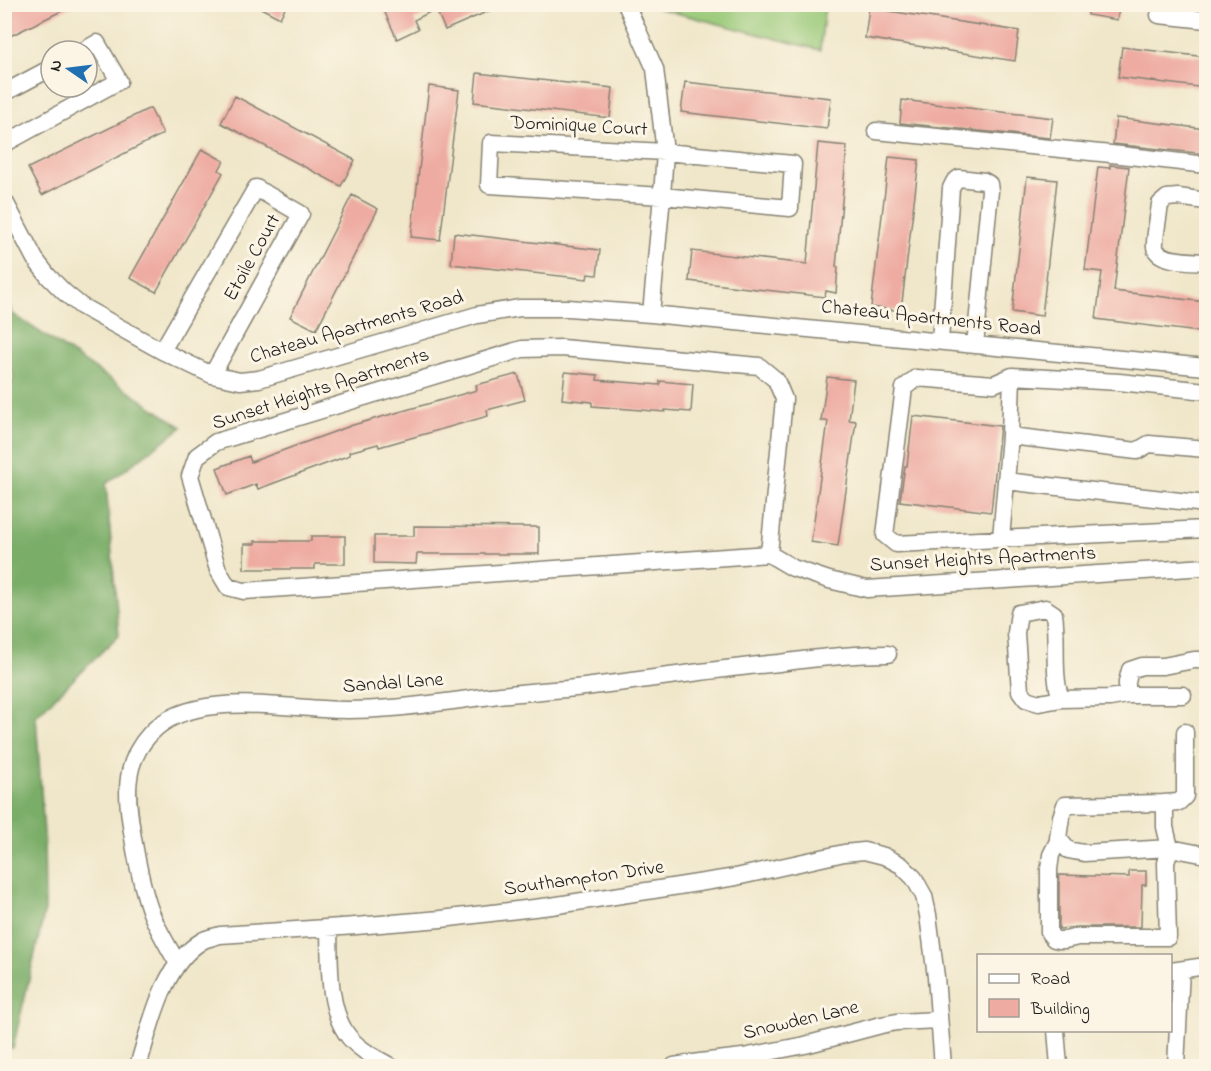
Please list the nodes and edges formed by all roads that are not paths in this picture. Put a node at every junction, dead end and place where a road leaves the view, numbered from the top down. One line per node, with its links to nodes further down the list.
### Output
1 (626, 4): 11 (street)
2 (1159, 15): 3 (street)
3 (1206, 20)
4 (99, 46): 6 (street)
5 (39, 74): 7 (street)
6 (99, 92)
7 (4, 93)
8 (86, 99): 10 (street)
9 (876, 131): 12 (street)
10 (4, 144)
11 (665, 152): 13 (street); 13 (street); 13 (street, Dominique Court)
12 (1206, 165)
13 (662, 196): 17 (street)
14 (4, 200): 20 (street, Chateau Apartments Road)
15 (1206, 201): 16 (street)
16 (1206, 262)
17 (651, 314): 18 (street, Chateau Apartments Road); 22 (street, Chateau Apartments Road)
18 (939, 341): 19 (street, Chateau Apartments Road); 19 (street)
19 (975, 345): 21 (street, Chateau Apartments Road)
20 (162, 351): 22 (street, Chateau Apartments Road); 22 (street, Etoile Court)
21 (1206, 367)
22 (213, 375)
23 (1012, 376): 24 (street); 25 (street); 30 (street)
24 (1206, 391)
25 (1010, 436): 26 (street); 27 (street)
26 (1206, 449)
27 (1006, 481): 28 (street); 30 (street)
28 (1206, 504)
29 (1206, 529): 30 (street)
30 (1001, 538)
31 (769, 554): 31 (street, Sunset Heights Apartments); 32 (street, Sunset Heights Apartments)
32 (1206, 567)
33 (888, 654): 44 (street, Sandal Lane)
34 (1206, 660): 35 (street)
35 (1126, 695): 36 (street); 37 (street)
36 (1183, 695)
37 (1061, 699): 37 (street)
38 (1185, 732): 39 (street)
39 (1163, 803): 40 (street); 41 (street)
40 (1059, 839): 41 (street); 41 (street)
41 (1170, 848): 42 (street)
42 (1206, 855)
43 (329, 928): 44 (street, Southampton Drive); 47 (street, Southampton Drive); 50 (street)
44 (178, 964): 49 (street, Southampton Drive)
45 (1206, 966): 46 (street)
46 (1176, 971): 54 (street)
47 (939, 1020): 51 (street, Snowden Lane); 52 (street, Southampton Drive)
48 (1056, 1032): 53 (street)
49 (138, 1066)
50 (390, 1066)
51 (674, 1066)
52 (943, 1066)
53 (1059, 1066)
54 (1176, 1066)

